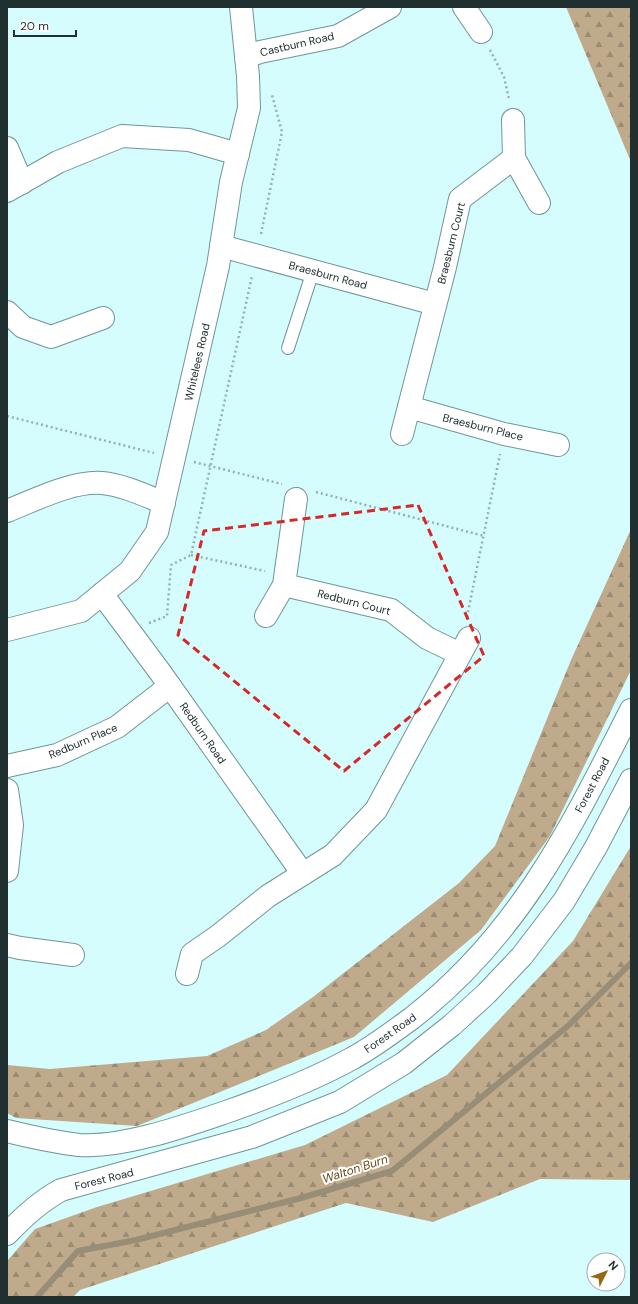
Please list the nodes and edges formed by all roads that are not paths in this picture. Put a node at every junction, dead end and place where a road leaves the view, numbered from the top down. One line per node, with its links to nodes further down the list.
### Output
1 (241, 7): 5 (street, Whitelees Road)
2 (390, 7): 5 (street, Castburn Road)
3 (464, 7): 4 (street)
4 (481, 32)
5 (246, 57): 8 (street, Whitelees Road)
6 (513, 120): 9 (street)
7 (7, 148): 10 (street)
8 (238, 154): 10 (street); 12 (street, Whitelees Road)
9 (514, 158): 11 (street); 14 (street, Braesburn Court)
10 (14, 187)
11 (539, 203)
12 (222, 246): 13 (street, Braesburn Road); 22 (street, Whitelees Road)
13 (313, 271): 14 (street, Braesburn Road); 17 (lane)
14 (435, 304): 18 (street)
15 (7, 312): 16 (street)
16 (103, 318)
17 (288, 348)
18 (409, 407): 19 (street); 20 (street, Braesburn Place)
19 (402, 434)
20 (558, 445)
21 (297, 491): 24 (street)
22 (164, 503): 23 (street); 25 (street, Whitelees Road)
23 (7, 511)
24 (284, 585): 26 (street); 34 (street, Redburn Court)
25 (102, 594): 27 (street, Whitelees Road); 28 (street, Redburn Road)
26 (266, 616)
27 (7, 630)
28 (170, 686): 30 (street, Redburn Place); 34 (street, Redburn Road)
29 (631, 710): 38 (street, Forest Road)
30 (7, 766)
31 (631, 780): 39 (street, Forest Road)
32 (7, 790): 33 (street)
33 (7, 871)
34 (303, 874): 37 (street)
35 (7, 944): 36 (street)
36 (73, 955)
37 (187, 974)
38 (7, 1131)
39 (7, 1234)

